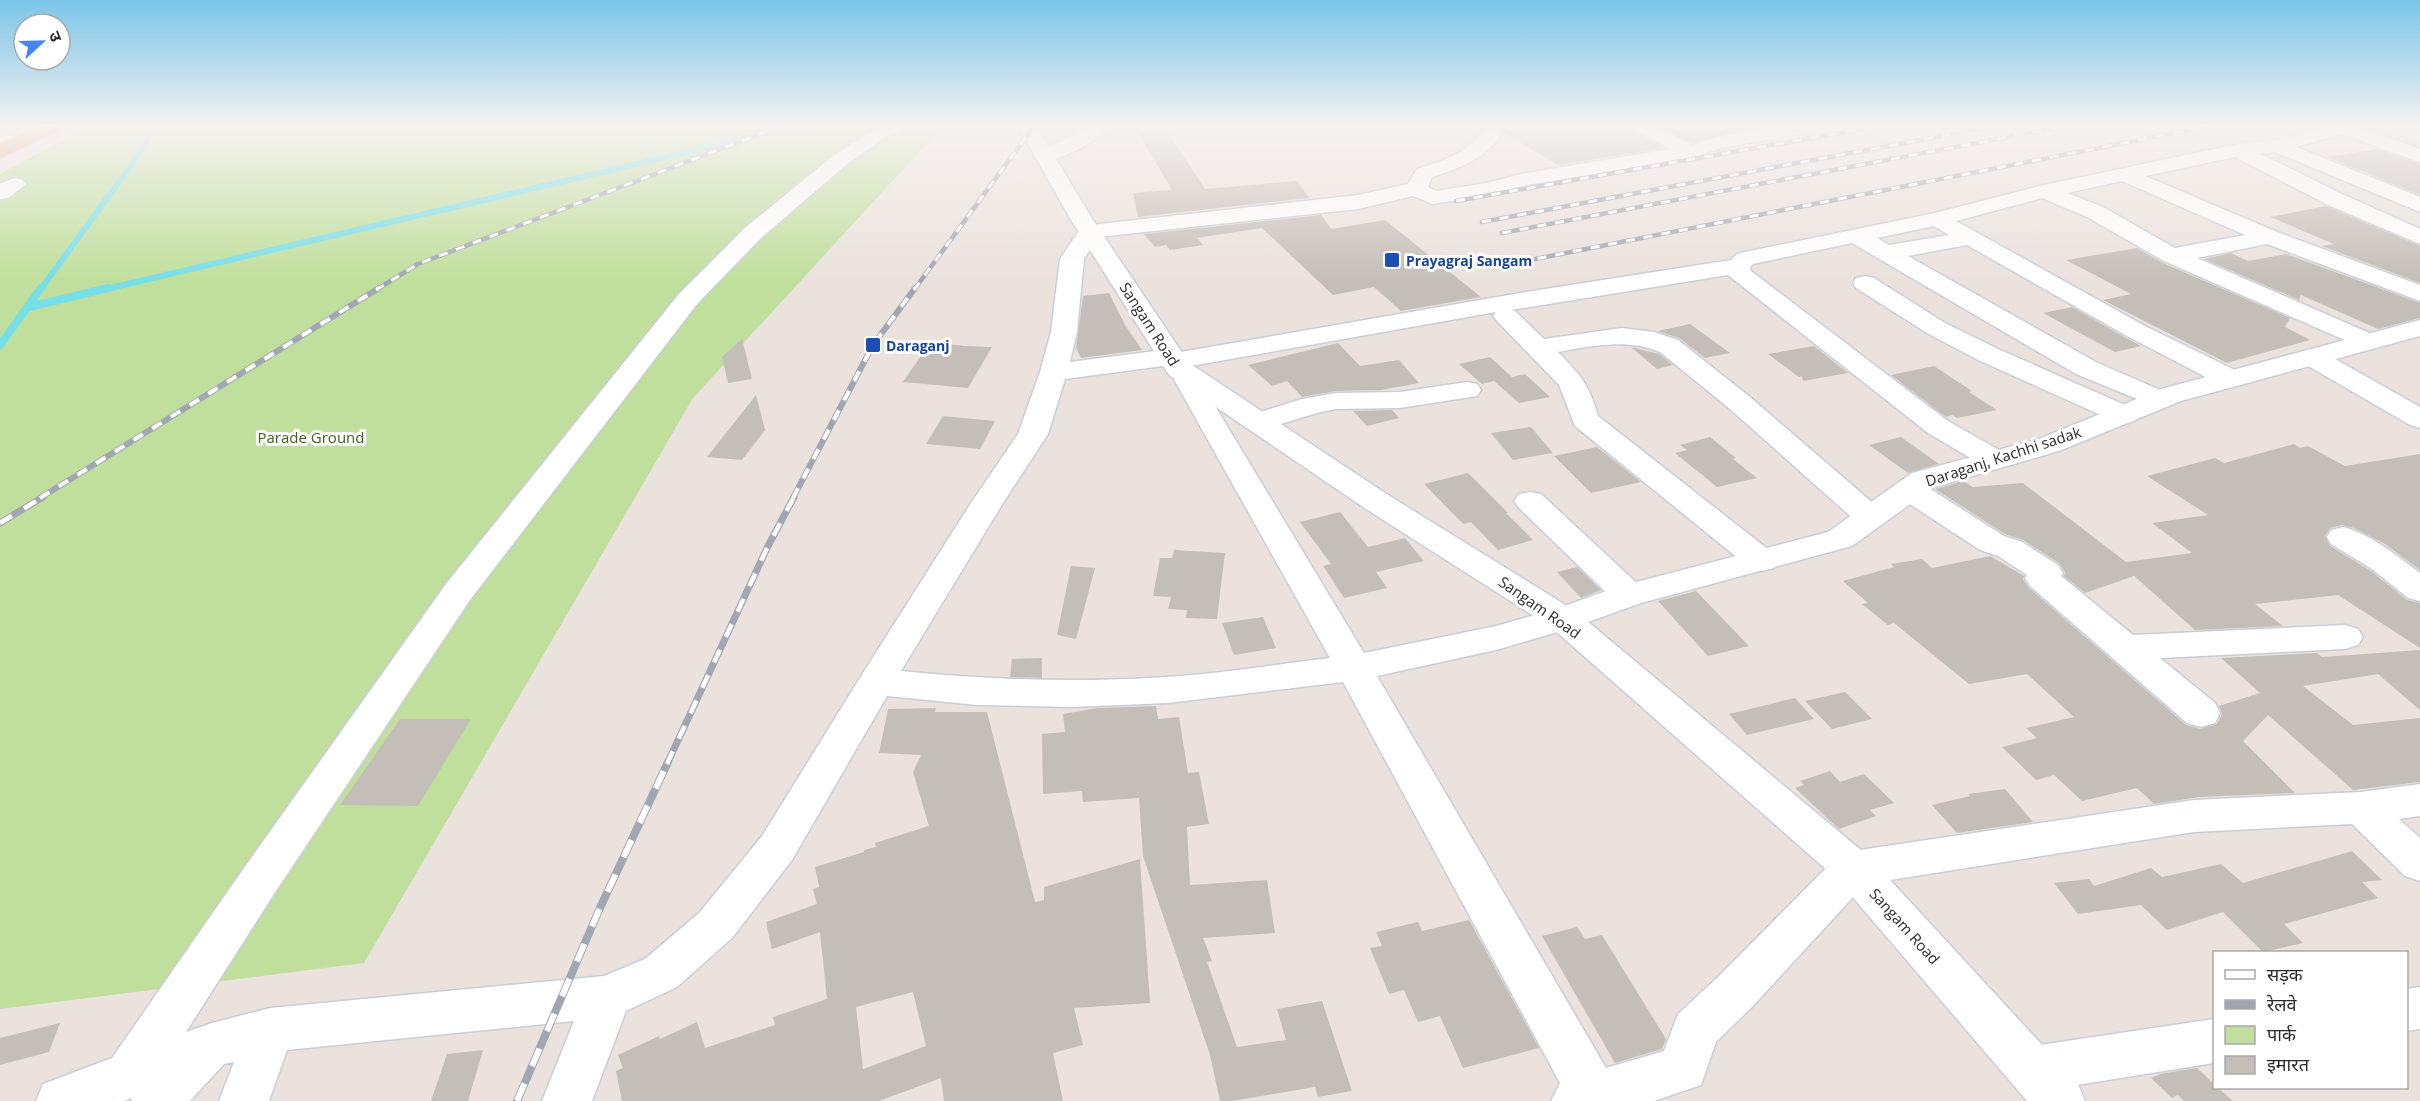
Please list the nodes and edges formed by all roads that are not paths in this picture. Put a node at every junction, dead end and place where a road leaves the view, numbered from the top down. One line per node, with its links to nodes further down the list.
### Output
1 (819, 177): 58 (street)
2 (1058, 177): 13 (street, Sangam Road)
3 (1422, 177): 9 (street)
4 (1536, 177): 9 (street)
5 (2114, 177): 10 (street)
6 (2131, 177): 15 (street)
7 (2292, 177): 16 (street)
8 (2353, 177): 11 (street)
9 (1416, 189): 13 (street)
10 (2044, 191): 12 (street); 19 (street)
11 (2420, 205)
12 (1937, 219): 14 (street); 17 (street)
13 (1090, 231): 28 (street, Sangam Road); 29 (street)
14 (1856, 236): 18 (street); 20 (street)
15 (2269, 237): 19 (street); 22 (street)
16 (2420, 237)
17 (1970, 238): 18 (street); 30 (street)
18 (1886, 253): 32 (street)
19 (2172, 256): 25 (street)
20 (1738, 266): 28 (street); 36 (street)
21 (1865, 283): 33 (street)
22 (2420, 294)
23 (1506, 316): 26 (street)
24 (2420, 328): 25 (street, Daraganj, Kachhi sadak)
25 (2365, 341): 27 (street, Daraganj, Kachhi sadak)
26 (1538, 348): 39 (street); 41 (street)
27 (2312, 357): 30 (street, Daraganj, Kachhi sadak); 34 (street)
28 (1174, 362): 29 (street); 35 (street, Sangam Road); 47 (street)
29 (1054, 372): 48 (street)
30 (2231, 379): 32 (street, Daraganj, Kachhi sadak)
31 (1467, 390): 35 (street)
32 (2159, 400): 33 (street, Daraganj, Kachhi sadak)
33 (2124, 415): 36 (street, Daraganj, Kachhi sadak)
34 (2420, 420)
35 (1258, 422): 44 (street, Sangam Road)
36 (1995, 460): 37 (street, Daraganj, Kachhi sadak)
37 (1910, 490): 39 (street, Daraganj, Kachhi sadak); 46 (street)
38 (1530, 501): 43 (street)
39 (1870, 518): 41 (street, Daraganj, Kachhi sadak)
40 (2343, 537): 42 (street)
41 (1762, 561): 43 (street, Daraganj, Kachhi sadak)
42 (2420, 590)
43 (1629, 595): 44 (street, Daraganj, Kachhi sadak)
44 (1563, 619): 47 (street, Daraganj, Kachhi sadak); 53 (street, Sangam Road)
45 (2345, 637): 46 (street)
46 (2125, 648): 49 (street)
47 (1354, 668): 48 (street, Daraganj, Kachhi sadak); 59 (street)
48 (876, 682): 54 (street)
49 (2201, 713)
50 (2420, 800): 51 (street)
51 (2361, 807): 52 (street); 53 (street)
52 (2420, 864)
53 (1853, 868): 57 (street, Sangam Road); 59 (street)
54 (608, 997): 55 (street); 62 (street)
55 (270, 1030): 58 (street); 61 (street)
56 (2213, 1041): 57 (street)
57 (2046, 1085)
58 (143, 1088): 60 (street)
59 (1589, 1099)
60 (61, 1101)
61 (244, 1101)
62 (567, 1101)

